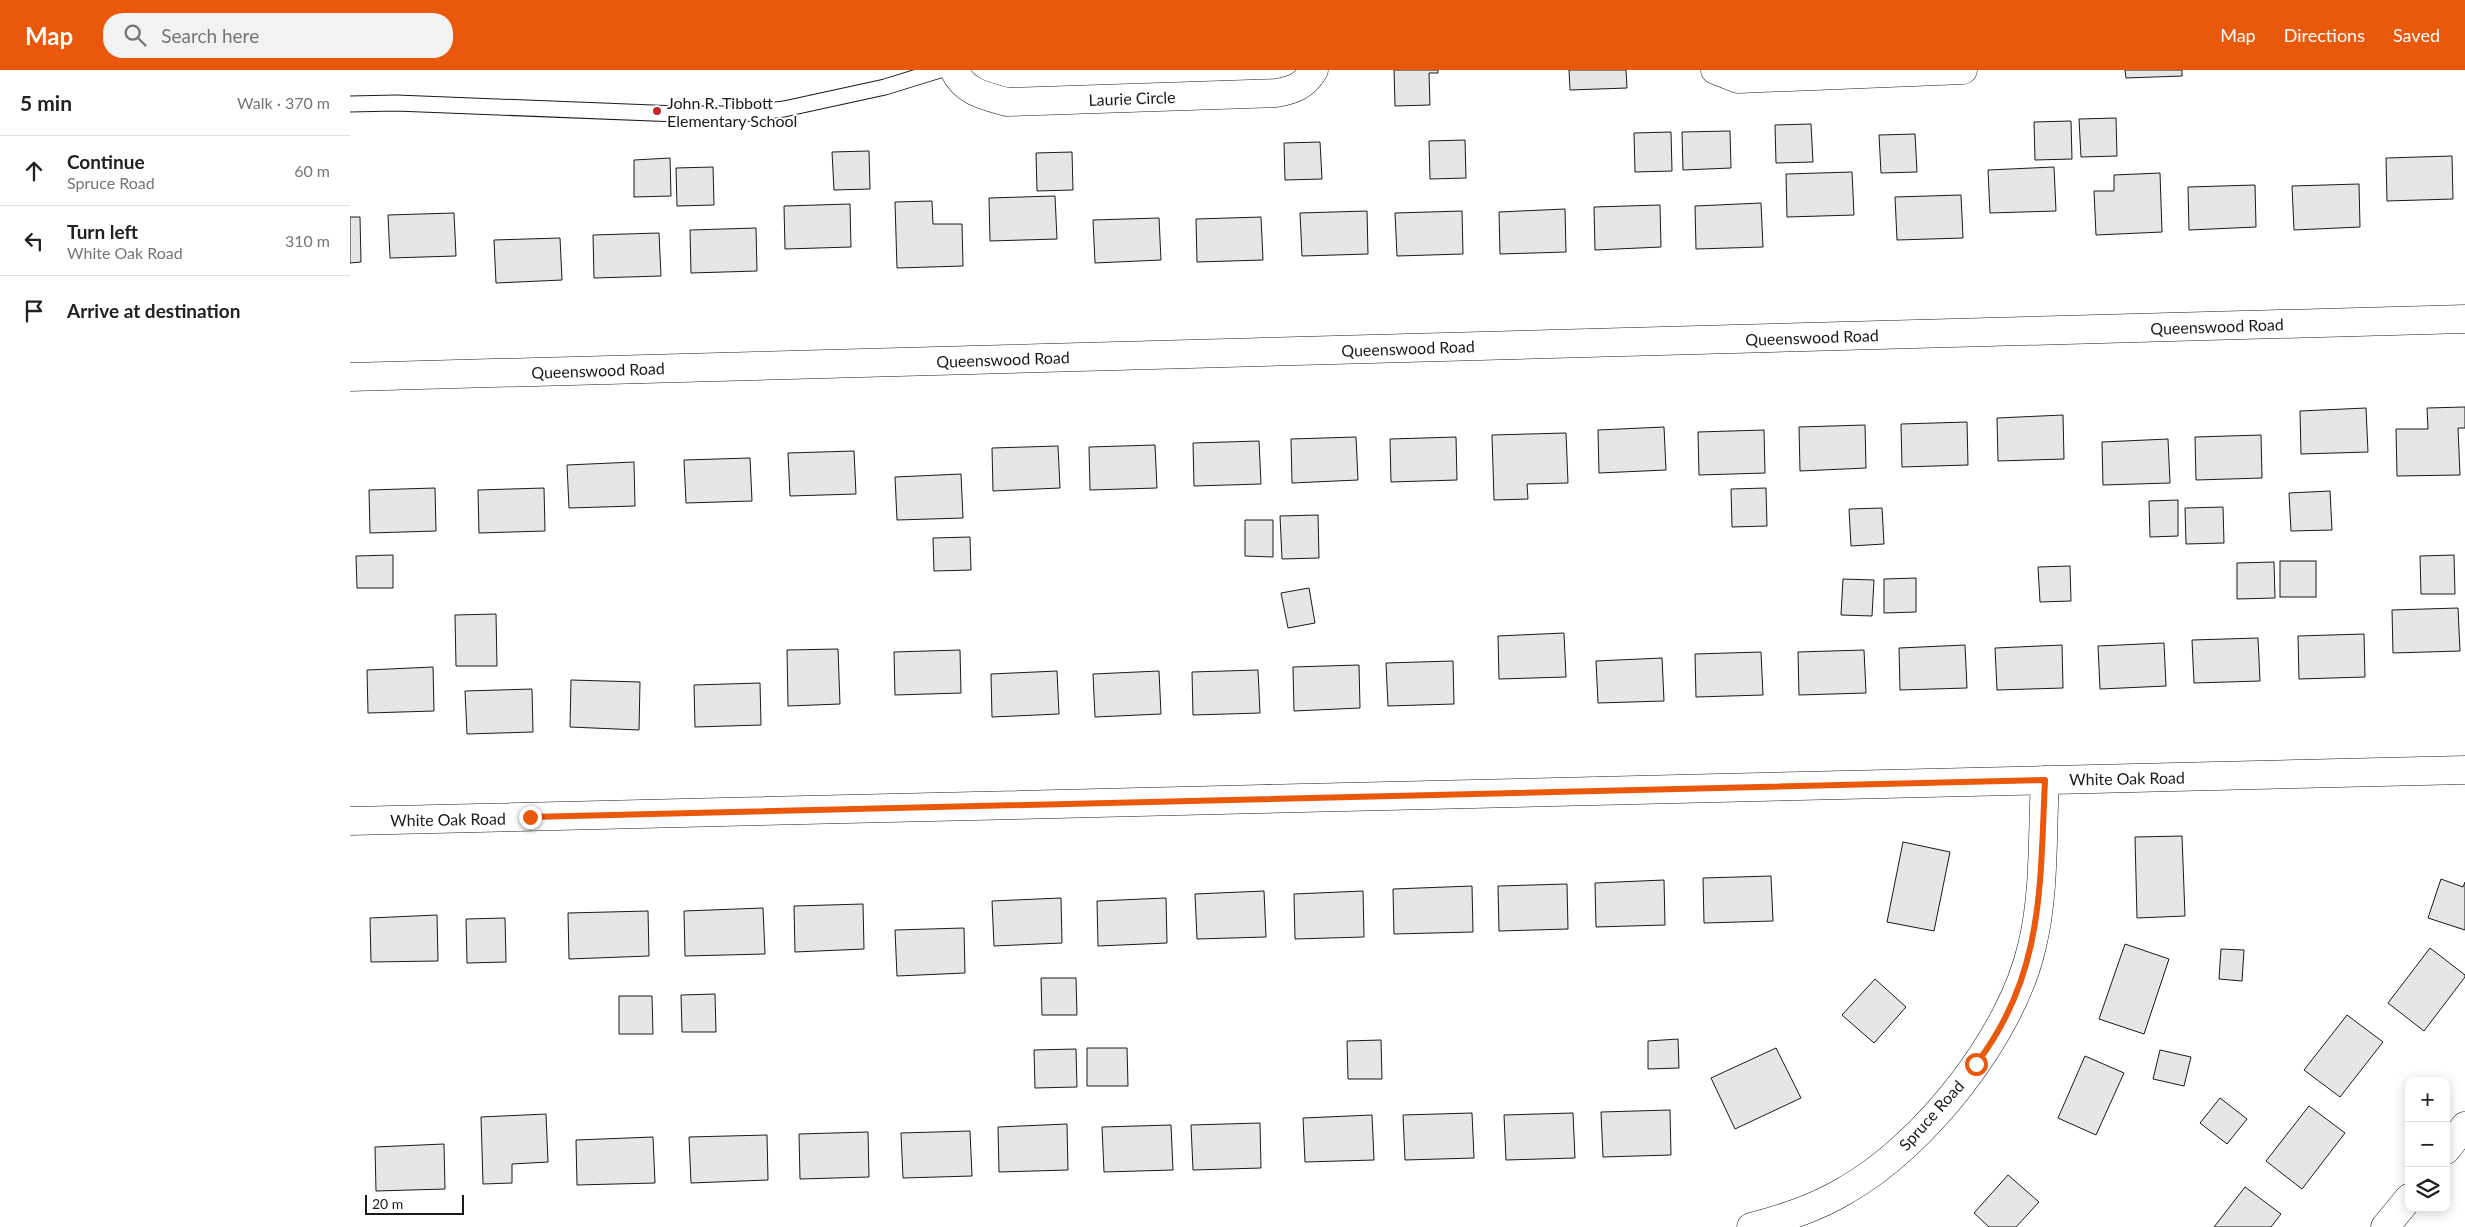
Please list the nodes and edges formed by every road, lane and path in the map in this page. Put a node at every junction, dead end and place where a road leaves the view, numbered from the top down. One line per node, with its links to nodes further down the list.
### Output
1 (940, 70): 6 (lane)
2 (954, 70): 3 (street, Laurie Circle)
3 (1314, 70)
4 (1716, 70): 5 (street)
5 (1964, 70)
6 (350, 104)
7 (2465, 319): 8 (street, Queenswood Road)
8 (350, 377)
9 (2465, 770): 10 (street, White Oak Road)
10 (2045, 780): 11 (street, White Oak Road); 15 (street, Spruce Road)
11 (350, 821)
12 (2465, 1126): 13 (street)
13 (2450, 1145)
14 (2405, 1203): 16 (street)
15 (1751, 1227)
16 (2386, 1227)

